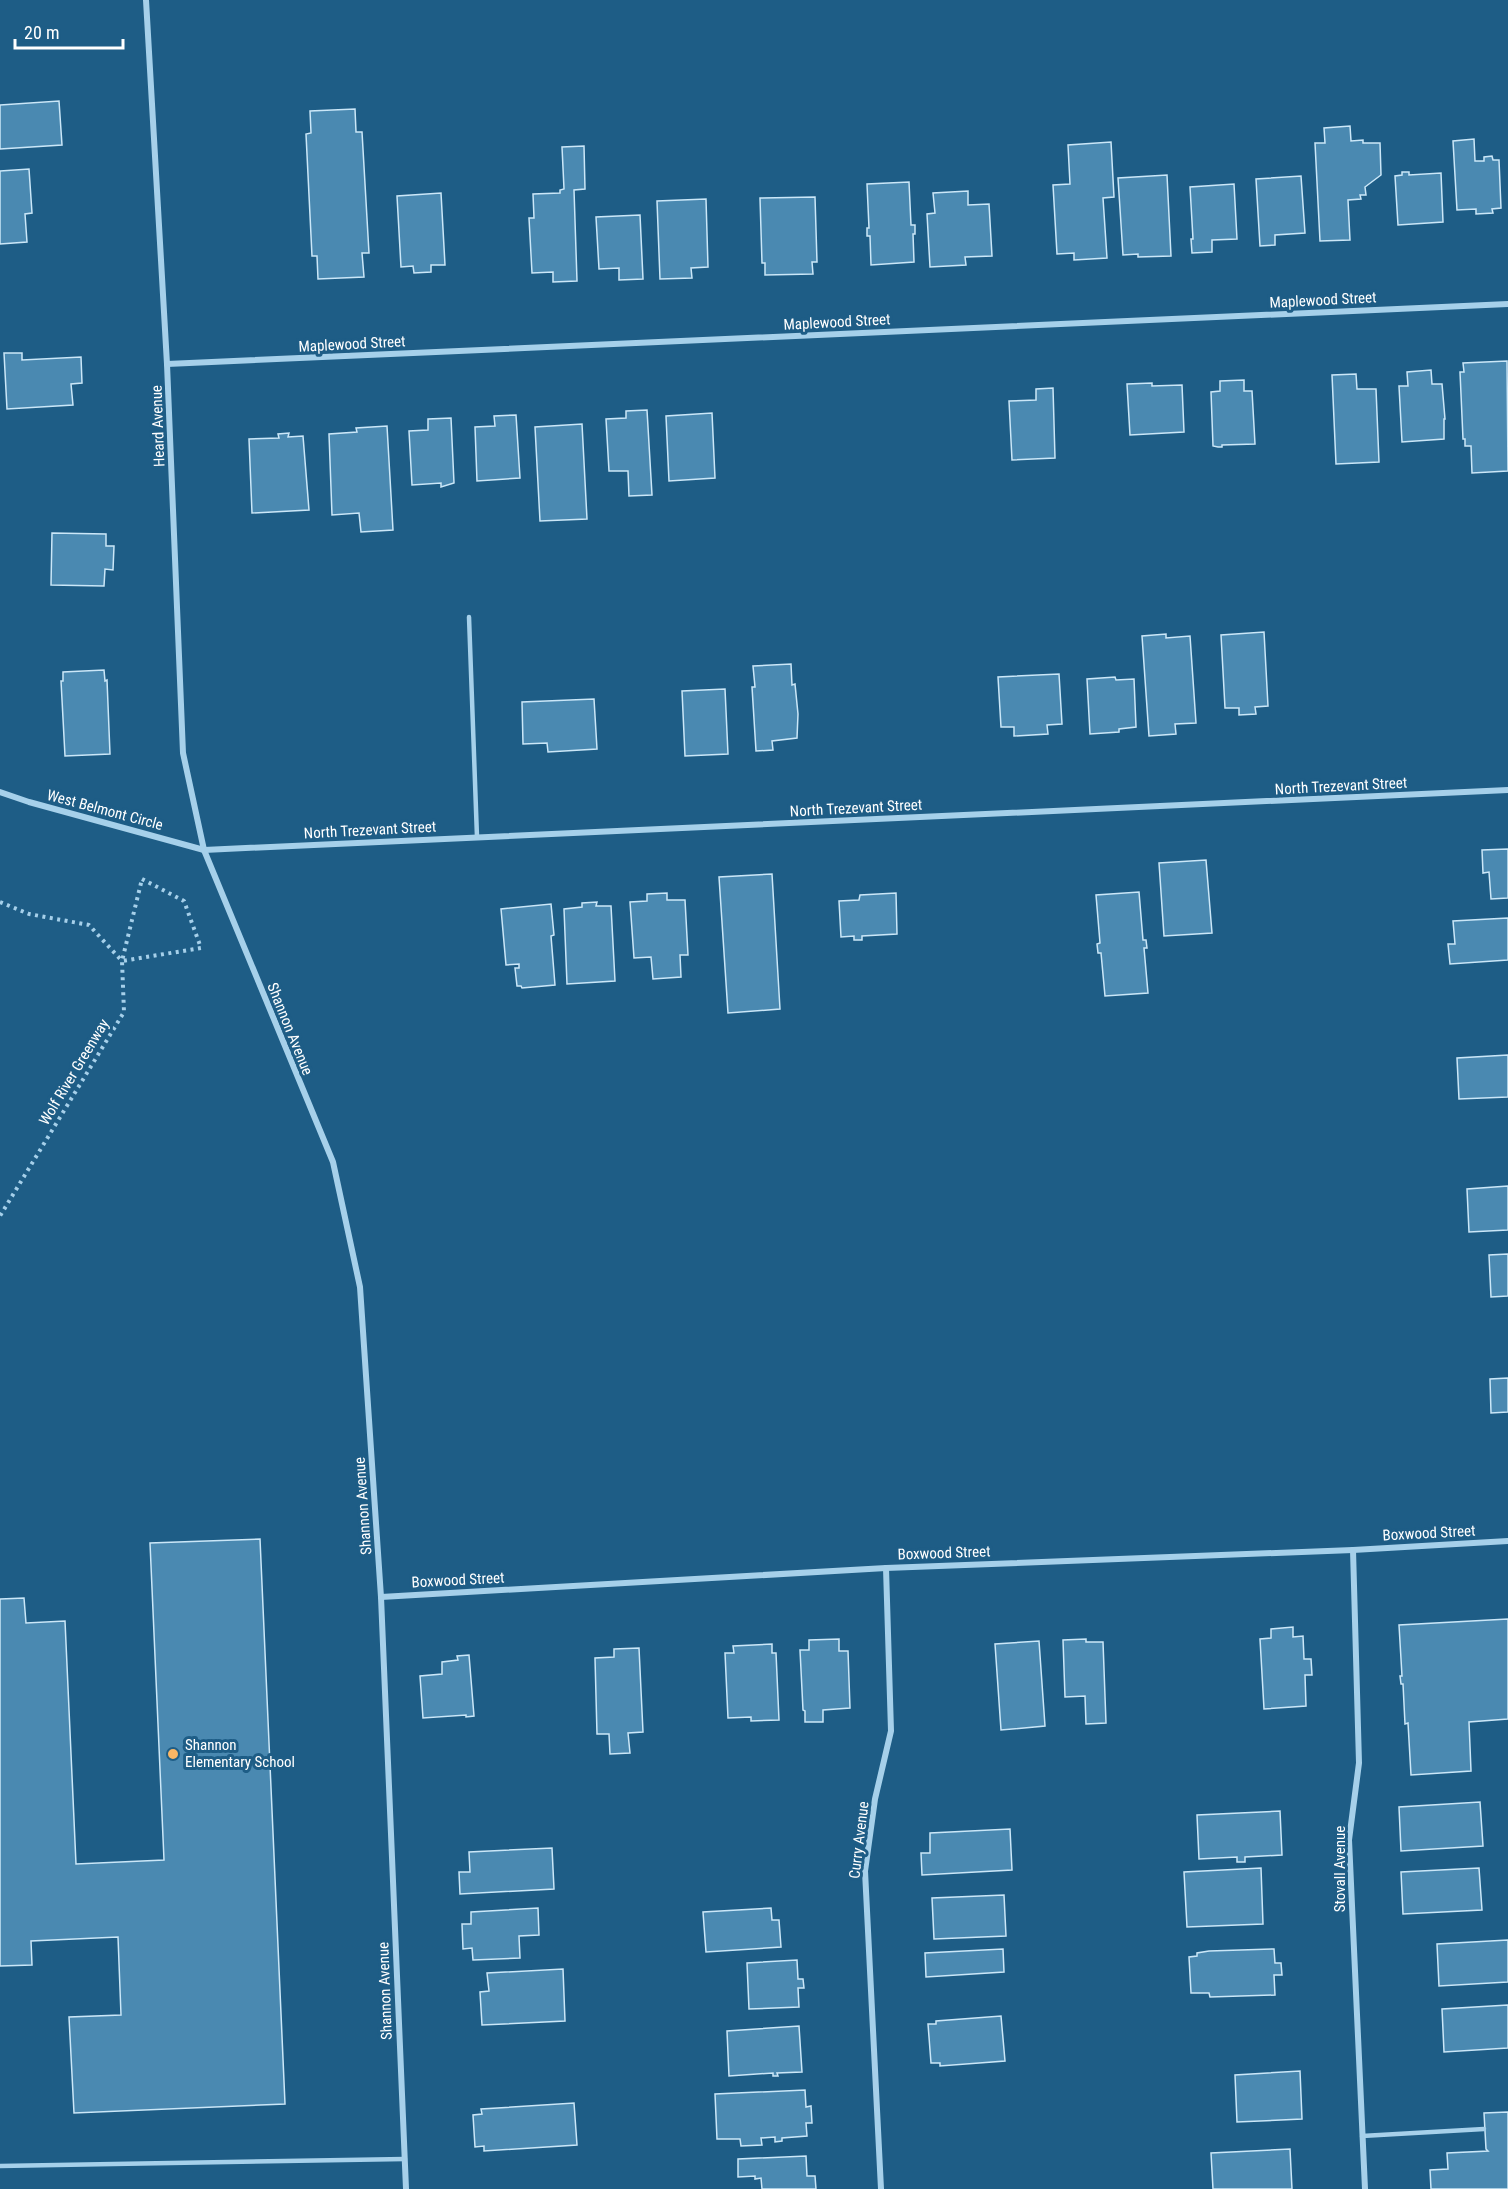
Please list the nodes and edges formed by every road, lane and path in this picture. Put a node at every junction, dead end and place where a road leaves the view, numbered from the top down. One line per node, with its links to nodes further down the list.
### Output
1 (146, 0): 3 (street, Heard Avenue)
2 (1508, 304): 3 (street, Maplewood Street)
3 (167, 364): 8 (street, Heard Avenue)
4 (469, 618): 7 (lane)
5 (1508, 790): 7 (street, North Trezevant Street)
6 (0, 792): 8 (street, West Belmont Circle)
7 (477, 837): 8 (street, North Trezevant Street)
8 (204, 850): 15 (street, Shannon Avenue)
9 (0, 902): 10 (path)
10 (122, 961): 10 (path, Wolf River Greenway); 11 (path, Wolf River Greenway)
11 (0, 1216)
12 (1508, 1541): 13 (street, Boxwood Street)
13 (1353, 1550): 14 (street, Boxwood Street); 17 (street, Stovall Avenue)
14 (886, 1568): 15 (street, Boxwood Street); 21 (street, Curry Avenue)
15 (381, 1597): 18 (street, Shannon Avenue)
16 (1484, 2129): 17 (lane)
17 (1362, 2136): 22 (street, Stovall Avenue)
18 (405, 2159): 19 (lane); 20 (street, Shannon Avenue)
19 (0, 2166)
20 (406, 2189)
21 (881, 2189)
22 (1365, 2189)

